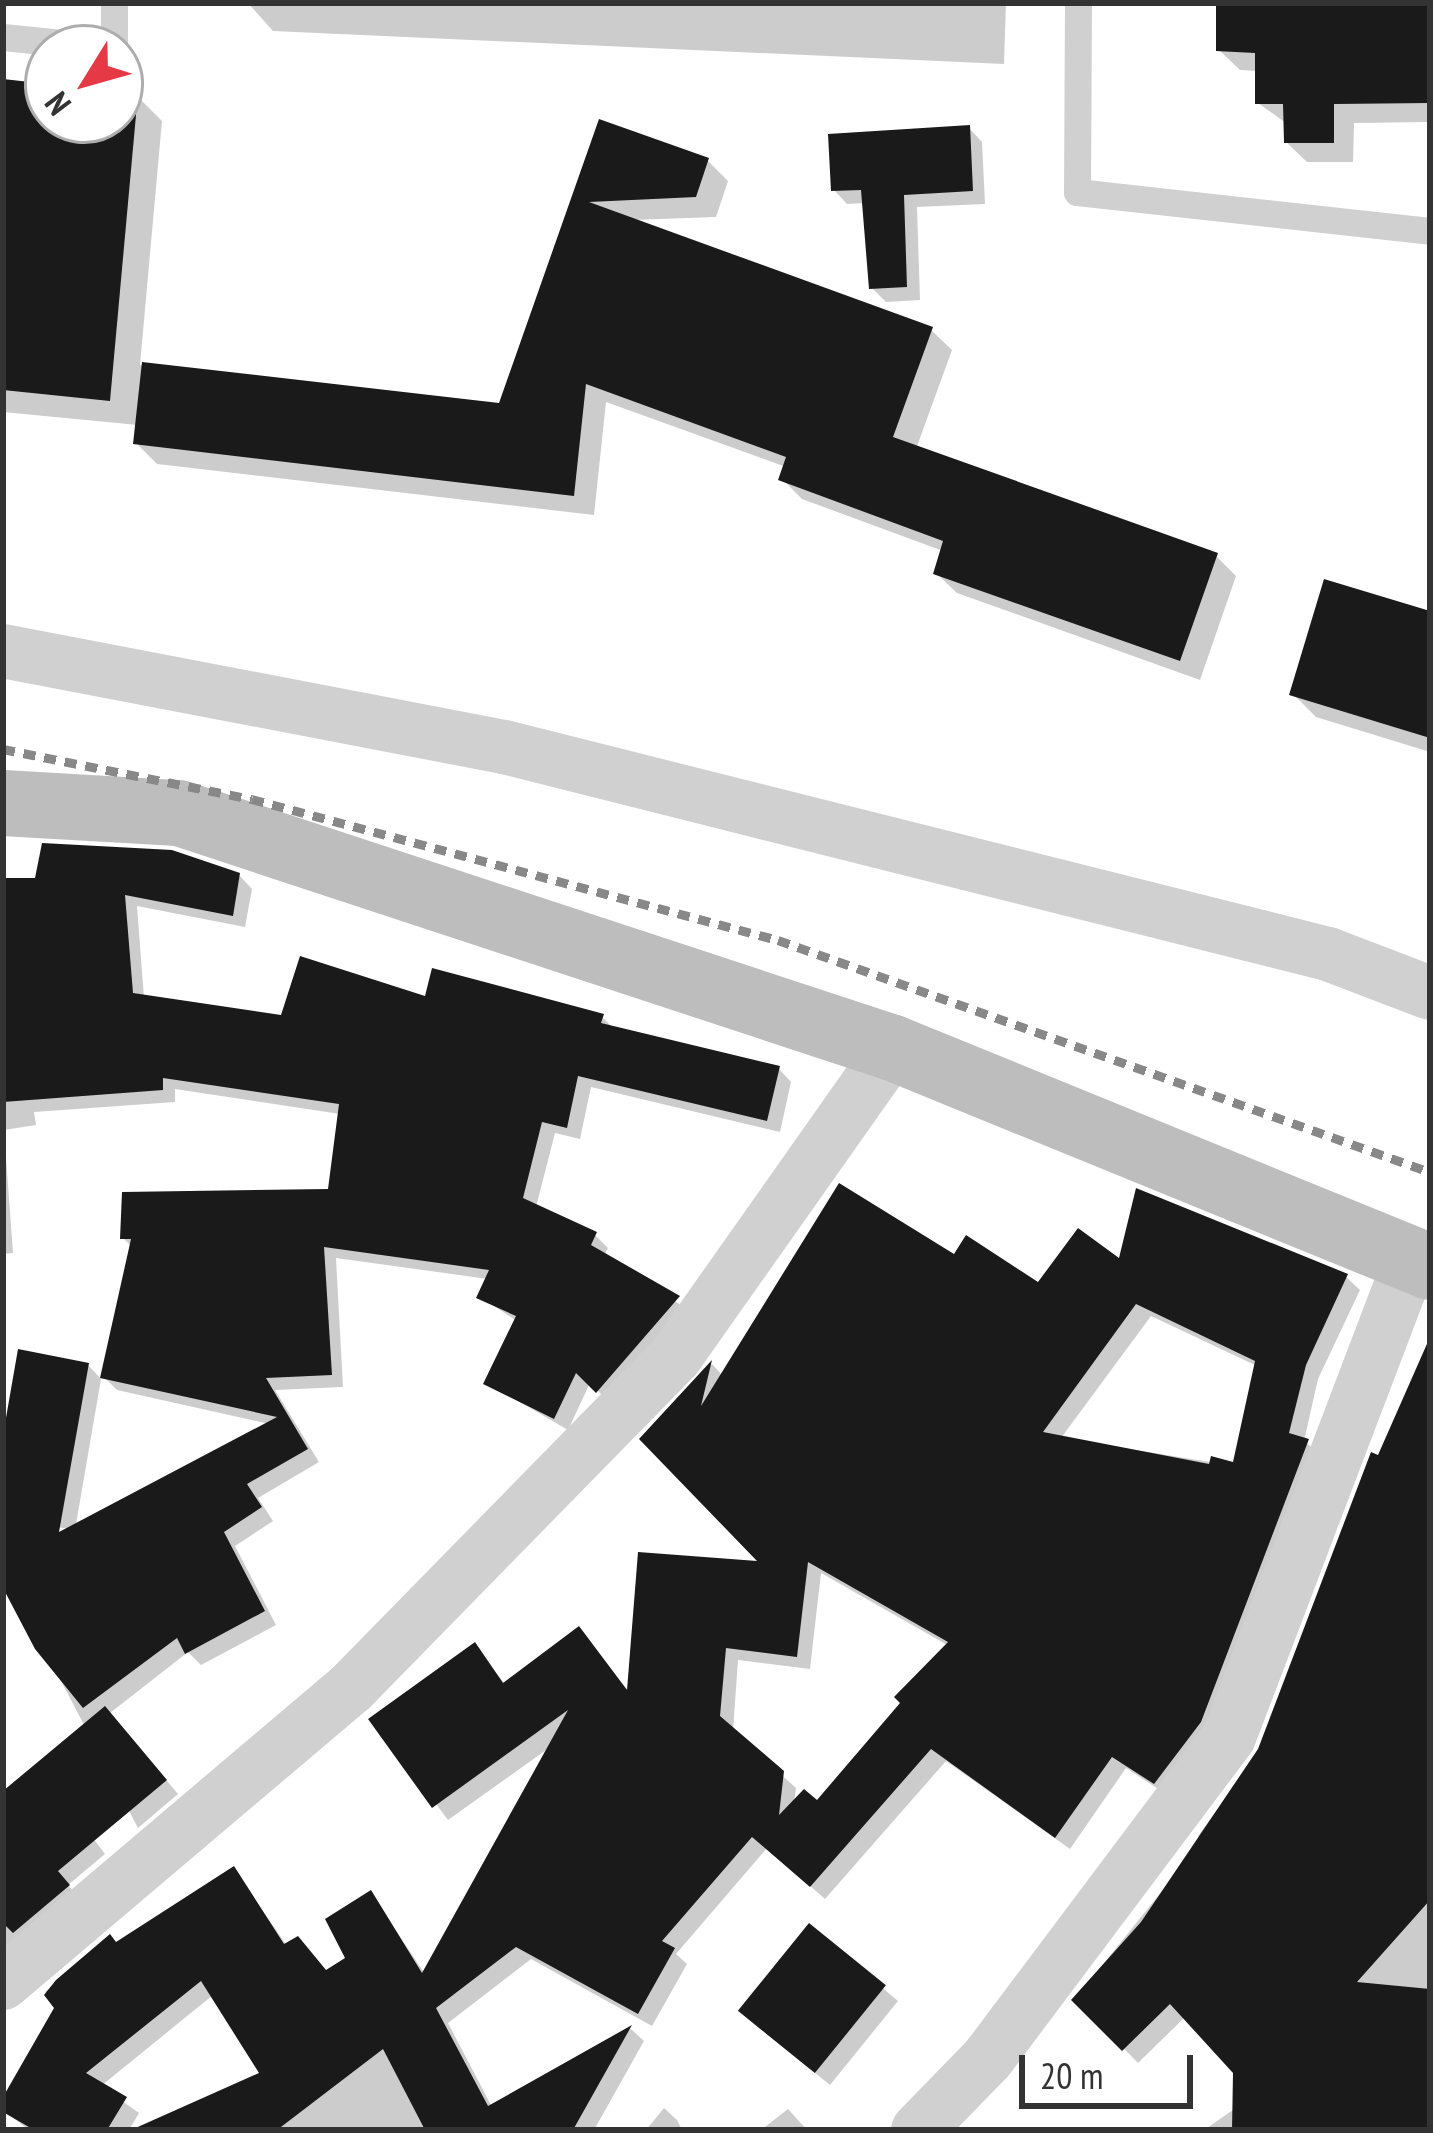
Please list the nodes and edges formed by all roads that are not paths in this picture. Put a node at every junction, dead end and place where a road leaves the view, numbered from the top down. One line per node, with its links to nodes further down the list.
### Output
1 (1078, 3): 2 (lane)
2 (1430, 232)
3 (3, 651): 5 (street)
4 (3, 803): 6 (street)
5 (1430, 993)
6 (893, 1048): 7 (street); 8 (street)
7 (1421, 1263): 9 (street)
8 (3, 1984)
9 (918, 2130)

